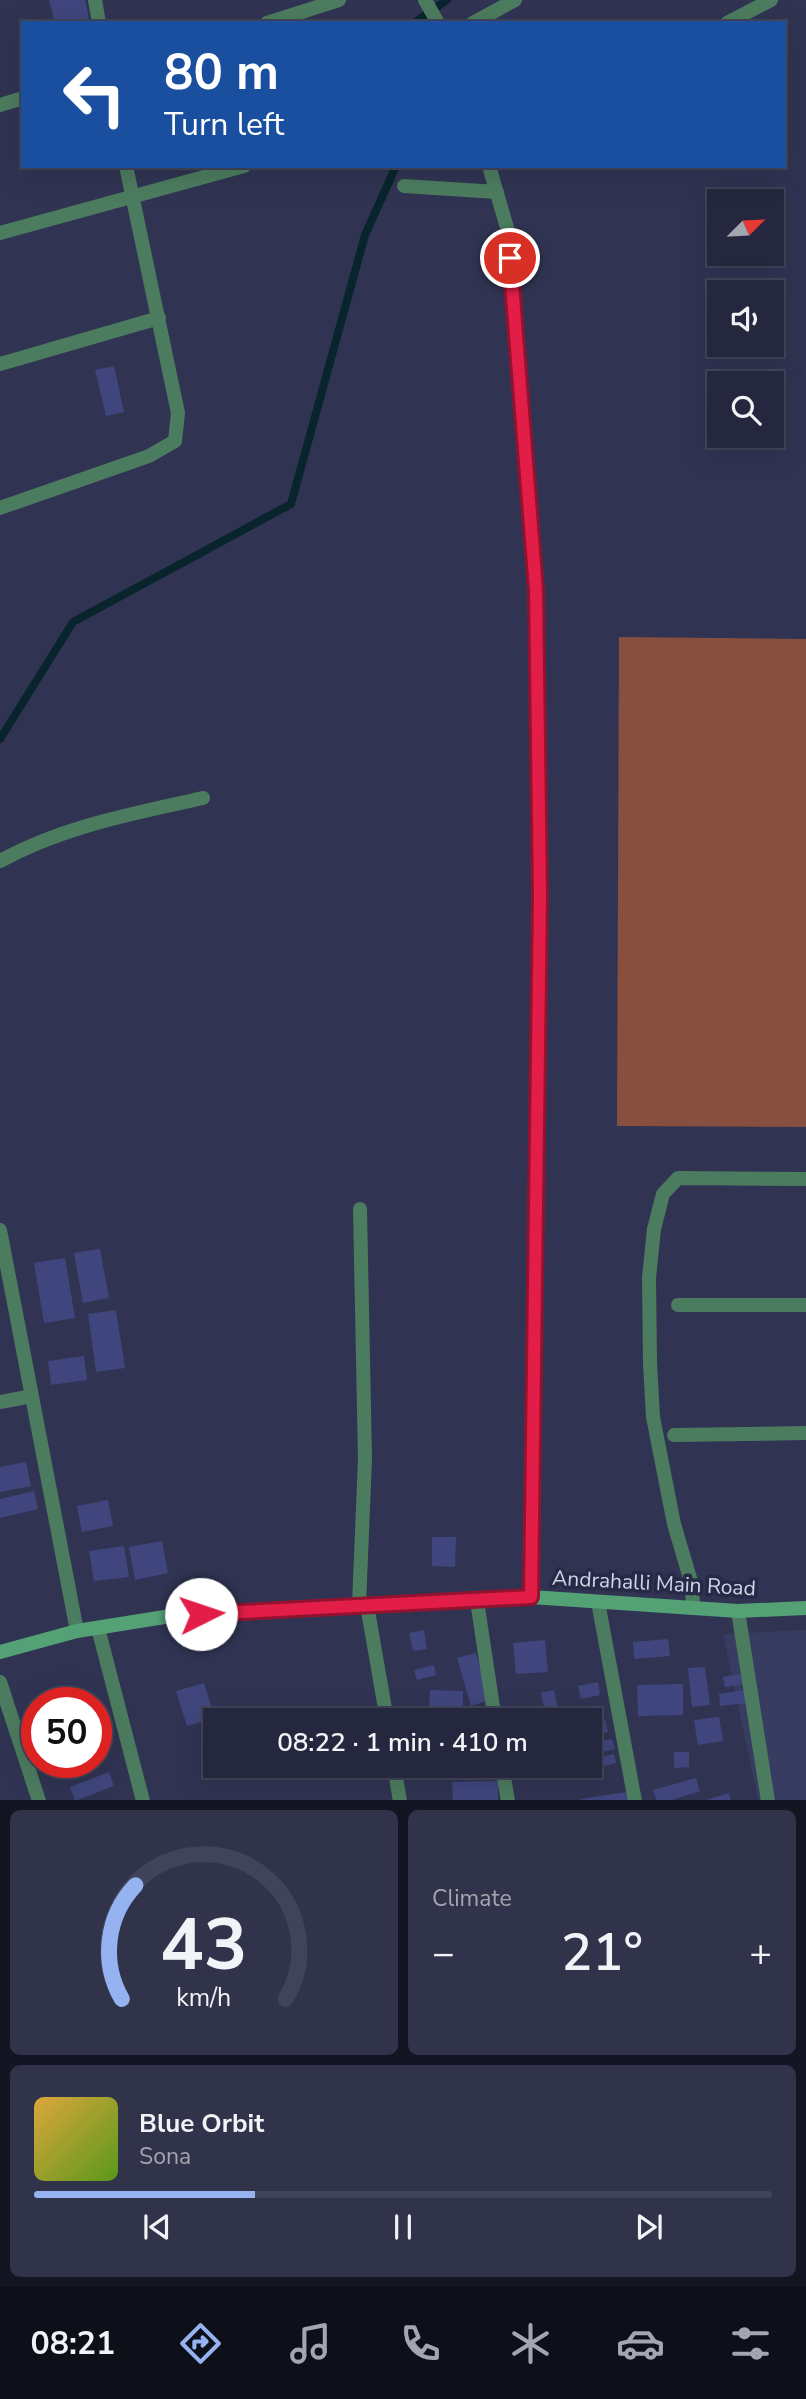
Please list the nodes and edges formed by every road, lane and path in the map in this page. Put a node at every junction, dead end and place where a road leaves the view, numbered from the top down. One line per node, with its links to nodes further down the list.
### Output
1 (95, 0): 6 (street)
2 (339, 0): 7 (street)
3 (425, 0): 8 (street)
4 (515, 0): 9 (street)
5 (771, 0): 10 (street)
6 (99, 21)
7 (273, 21)
8 (437, 21)
9 (477, 21)
10 (731, 21)
11 (21, 99): 12 (street)
12 (0, 104)
13 (126, 168): 18 (street)
14 (236, 168): 18 (street)
15 (490, 168): 17 (street)
16 (404, 186): 17 (street)
17 (497, 192): 34 (street)
18 (131, 196): 19 (street); 20 (street)
19 (0, 233)
20 (159, 318): 21 (street); 22 (street)
21 (0, 364)
22 (0, 508)
23 (203, 798): 24 (street)
24 (0, 861)
25 (806, 1179): 38 (street)
26 (360, 1209): 37 (street)
27 (0, 1230): 30 (street)
28 (678, 1305): 29 (street)
29 (806, 1305)
30 (32, 1396): 31 (street); 42 (street)
31 (0, 1402)
32 (806, 1433): 33 (street)
33 (674, 1434)
34 (531, 1597): 35 (main road, Andrahalli Main Road); 36 (main road, Andrahalli Main Road)
35 (477, 1601): 37 (main road, Andrahalli Main Road); 46 (street)
36 (598, 1602): 38 (main road, Andrahalli Main Road); 53 (street)
37 (363, 1605): 41 (main road, Andrahalli Main Road); 45 (street)
38 (693, 1608): 40 (main road, Andrahalli Main Road)
39 (806, 1608): 40 (main road, Andrahalli Main Road)
40 (738, 1611): 54 (street)
41 (99, 1628): 42 (main road, Andrahalli Main Road); 50 (street)
42 (77, 1631): 43 (main road, Andrahalli Main Road)
43 (0, 1652)
44 (0, 1682): 49 (street)
45 (384, 1708)
46 (493, 1708)
47 (396, 1778): 51 (street)
48 (504, 1778): 52 (street)
49 (40, 1800)
50 (143, 1800)
51 (400, 1800)
52 (508, 1800)
53 (635, 1800)
54 (768, 1800)

